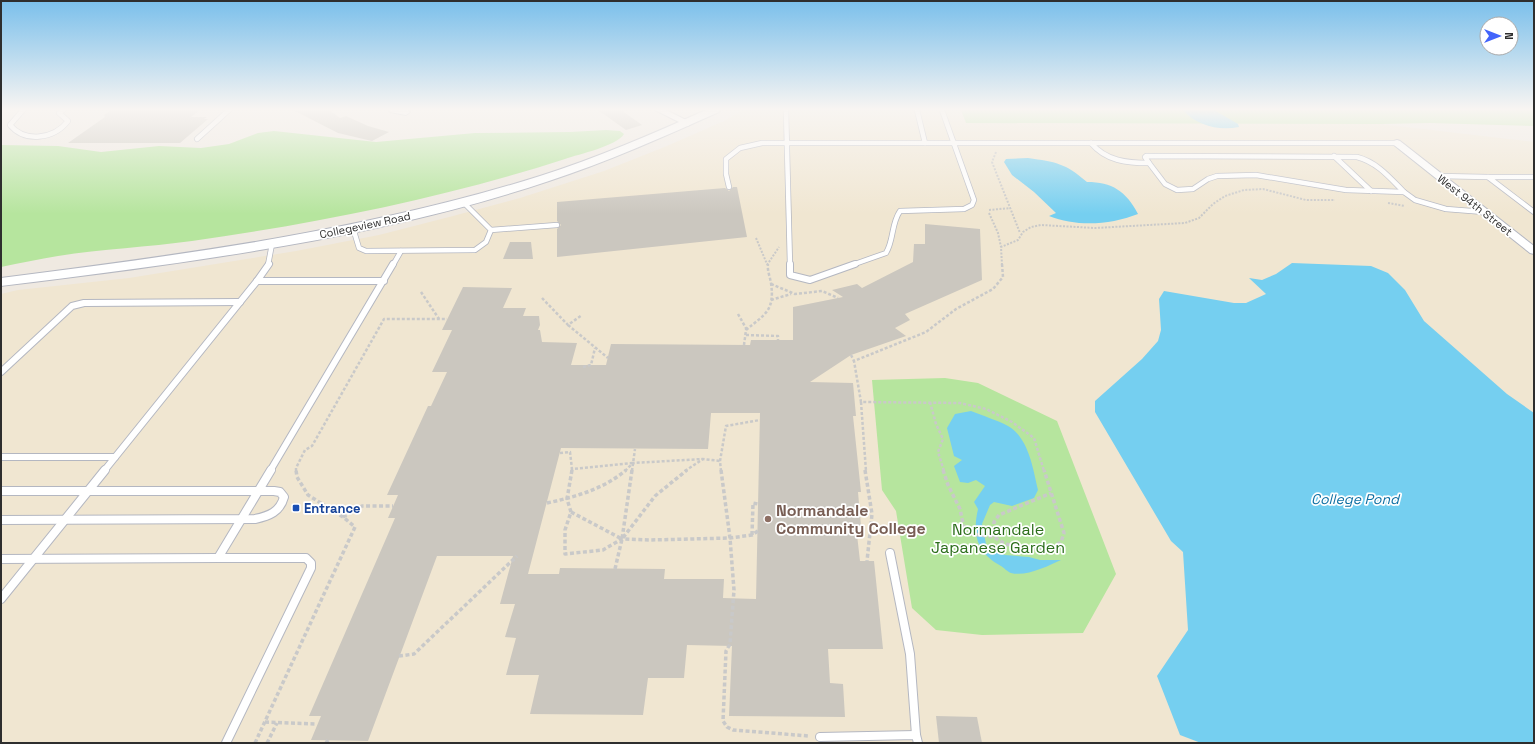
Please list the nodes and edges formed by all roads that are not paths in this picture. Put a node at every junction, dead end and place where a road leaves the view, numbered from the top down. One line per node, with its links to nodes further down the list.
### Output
1 (638, 145): 15 (street, Collegeview Road)
2 (752, 145): 12 (lane)
3 (786, 145): 4 (lane)
4 (955, 145)
5 (1092, 145): 8 (lane)
6 (1399, 145): 9 (street, West 94th Street)
7 (1334, 156): 8 (lane); 13 (lane); 14 (lane)
8 (1149, 163): 13 (lane)
9 (1439, 176): 10 (lane); 16 (street, West 94th Street)
10 (1488, 177): 11 (lane); 17 (lane)
11 (1534, 177)
12 (728, 187)
13 (1371, 191): 14 (lane)
14 (1404, 192): 16 (lane)
15 (463, 202): 19 (street, Collegeview Road); 20 (lane)
16 (1484, 212): 22 (street, West 94th Street)
17 (1534, 212)
18 (557, 224): 20 (lane)
19 (353, 228): 21 (street, Collegeview Road); 23 (lane)
20 (491, 230): 23 (lane)
21 (272, 244): 24 (lane); 26 (street, Collegeview Road)
22 (1533, 250)
23 (401, 251): 25 (lane)
24 (257, 281): 25 (lane); 27 (lane)
25 (384, 281): 32 (lane)
26 (1, 282)
27 (240, 302): 28 (lane); 30 (lane)
28 (1, 372)
29 (1, 457): 30 (lane)
30 (115, 457): 33 (lane)
31 (1, 491): 33 (lane)
32 (259, 491): 33 (lane); 35 (lane); 35 (lane)
33 (88, 492): 34 (lane)
34 (65, 519): 35 (lane); 36 (lane); 40 (lane)
35 (242, 519): 38 (lane)
36 (1, 520)
37 (890, 554): 43 (lane)
38 (218, 558): 40 (lane); 44 (lane)
39 (1, 559): 40 (lane)
40 (33, 559): 41 (lane)
41 (1, 599)
42 (820, 737): 43 (lane)
43 (917, 739)
44 (226, 743)

